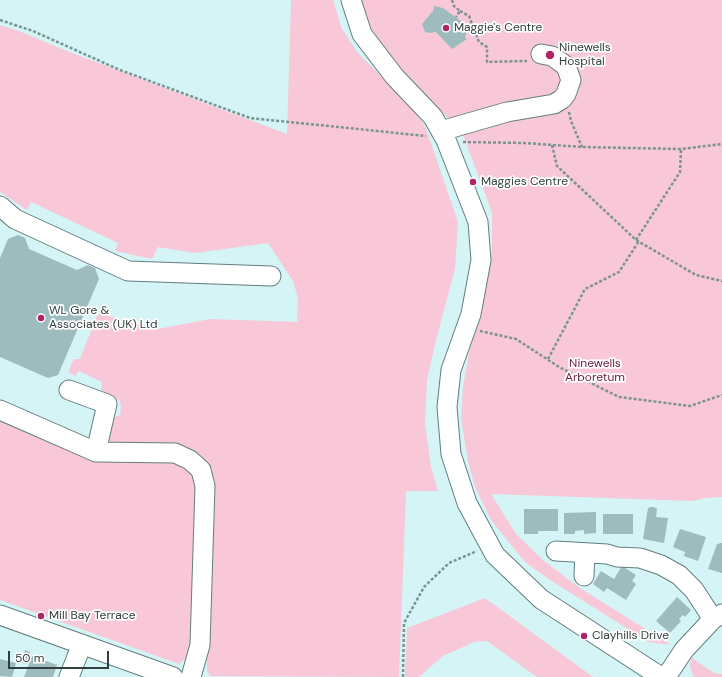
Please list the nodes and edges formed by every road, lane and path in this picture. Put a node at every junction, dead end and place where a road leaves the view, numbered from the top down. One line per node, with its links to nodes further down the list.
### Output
1 (351, 0): 8 (street)
2 (452, 0): 3 (path)
3 (460, 11): 4 (path); 6 (path)
4 (456, 17)
5 (0, 20): 8 (path)
6 (536, 58): 7 (street)
7 (566, 94): 8 (street); 11 (path)
8 (444, 137): 10 (path); 17 (street)
9 (722, 144): 12 (path)
10 (552, 145): 11 (path); 14 (path)
11 (582, 147): 12 (path)
12 (681, 149): 14 (path)
13 (0, 206): 15 (street)
14 (638, 240): 16 (path); 18 (path)
15 (271, 276)
16 (722, 281)
17 (466, 328): 18 (path); 23 (street)
18 (548, 359): 20 (path)
19 (69, 390): 22 (street)
20 (722, 395)
21 (0, 410): 22 (street)
22 (96, 452): 32 (street)
23 (490, 546): 33 (path); 34 (street)
24 (556, 551): 25 (street)
25 (585, 553): 26 (street); 28 (street)
26 (584, 576)
27 (0, 615): 29 (street)
28 (718, 617): 35 (street)
29 (82, 644): 30 (street); 31 (street)
30 (70, 677)
31 (173, 677)
32 (191, 677)
33 (403, 677)
34 (661, 677)
35 (666, 677)

